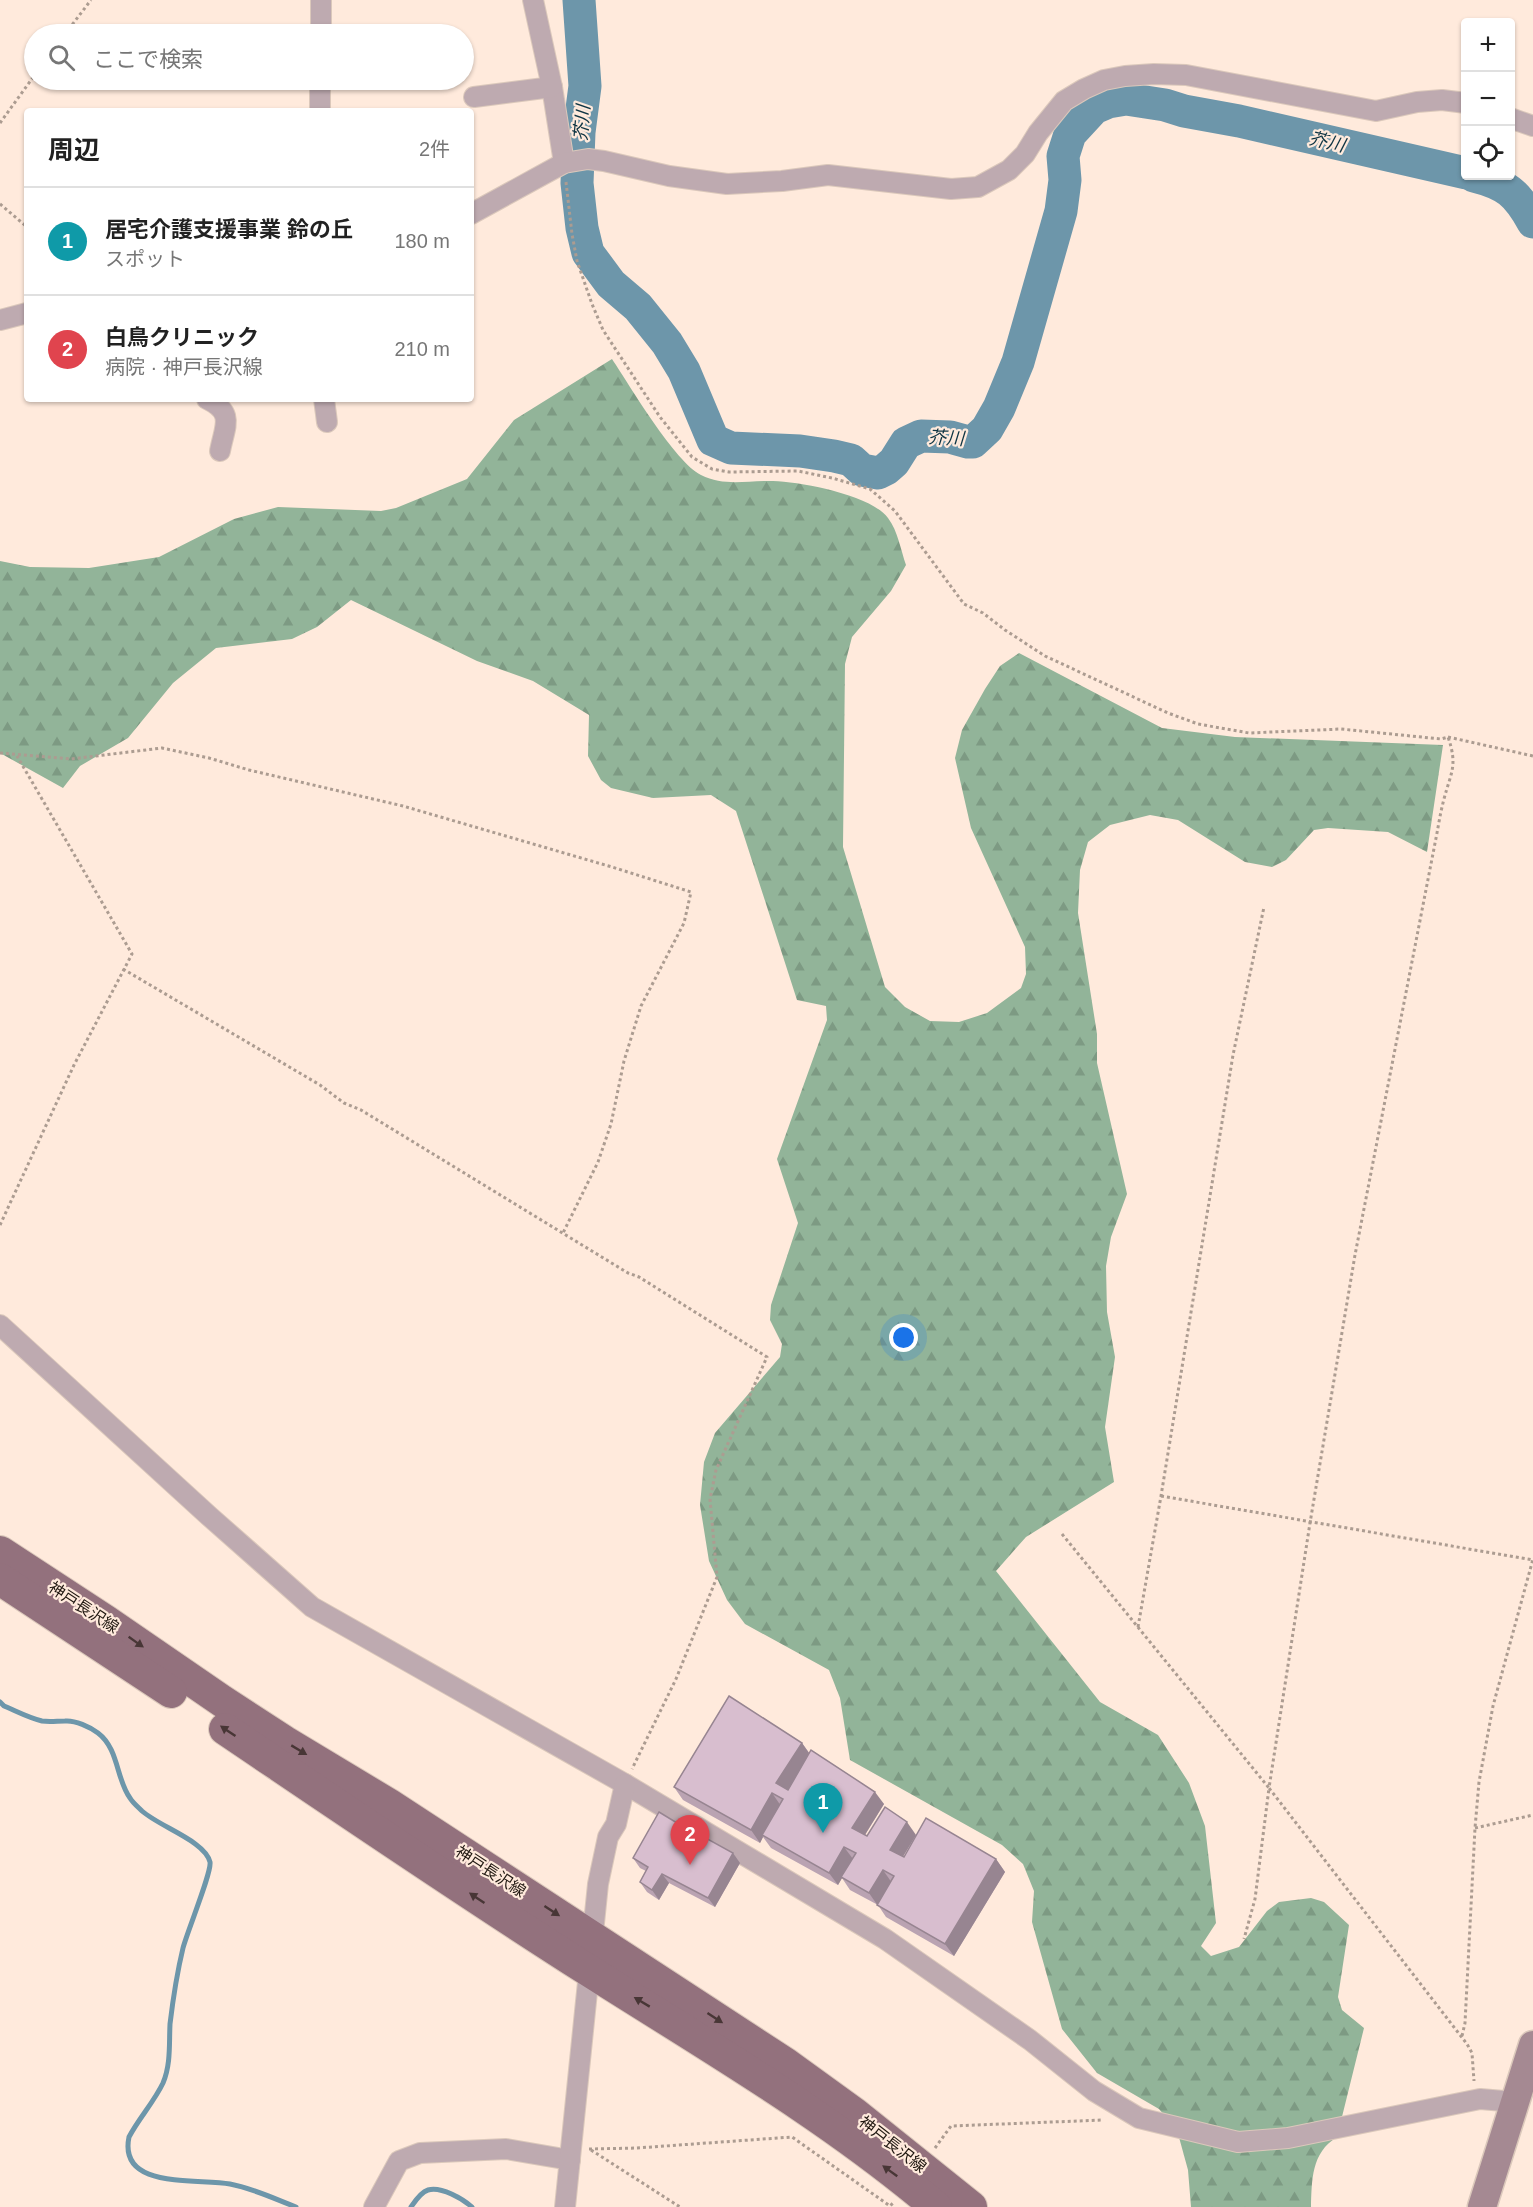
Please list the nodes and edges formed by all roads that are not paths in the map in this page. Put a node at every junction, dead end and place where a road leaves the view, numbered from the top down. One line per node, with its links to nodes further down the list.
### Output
1 (321, 0): 3 (street)
2 (533, 0): 4 (street)
3 (321, 24)
4 (552, 87): 6 (street); 11 (street)
5 (320, 90): 8 (street)
6 (474, 97)
7 (1461, 103): 11 (street)
8 (320, 108)
9 (1515, 120): 10 (street)
10 (1533, 126)
11 (574, 161): 12 (street)
12 (474, 212)
13 (24, 314): 14 (street)
14 (0, 320)
15 (213, 402): 18 (street)
16 (324, 402): 17 (street)
17 (327, 422)
18 (220, 452)
19 (0, 1325): 22 (street)
20 (0, 1552): 23 (main road, 神戸長沢線, one-way to 23)
21 (0, 1579): 24 (main road, 神戸長沢線, one-way to 21)
22 (625, 1784): 23 (street); 26 (street)
23 (592, 1937): 24 (street); 28 (main road, 神戸長沢線, one-way to 28)
24 (589, 1971): 27 (street); 28 (main road, 神戸長沢線, one-way to 24)
25 (1533, 2045): 26 (main road)
26 (1516, 2102): 33 (main road)
27 (570, 2160): 29 (street); 30 (street)
28 (914, 2174): 31 (main road, 神戸長沢線); 32 (main road, 神戸長沢線)
29 (374, 2207)
30 (565, 2207)
31 (936, 2207)
32 (971, 2207)
33 (1482, 2207)

